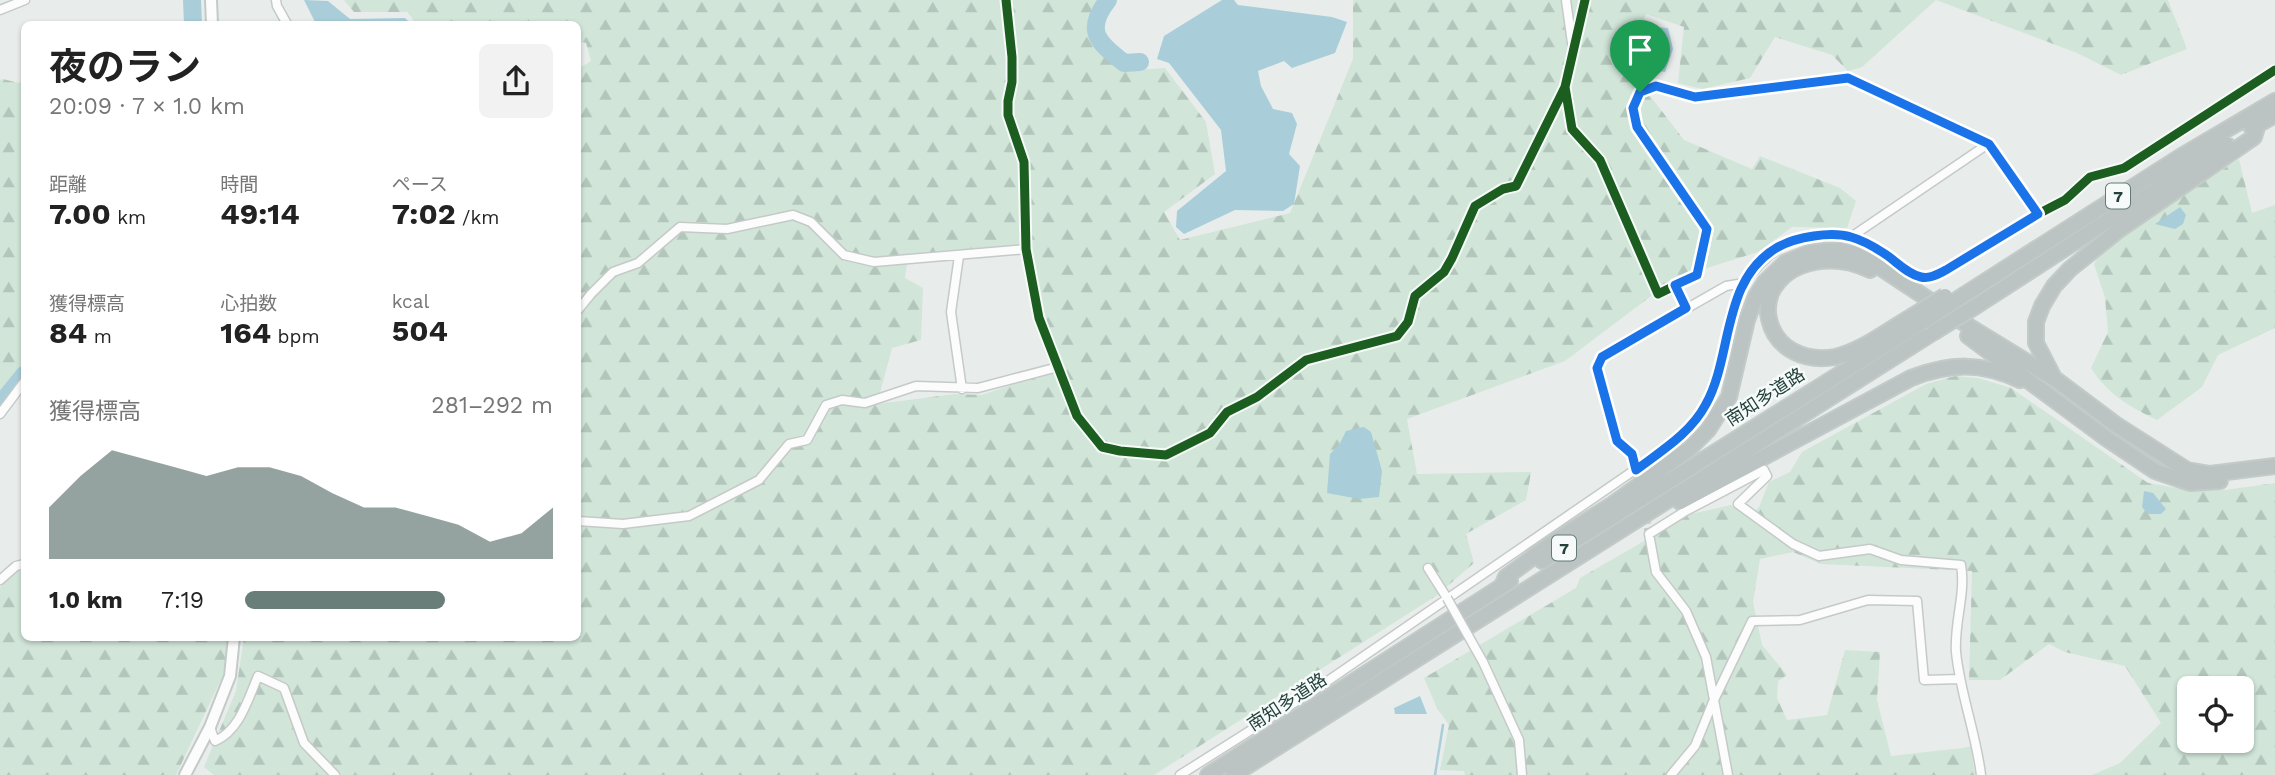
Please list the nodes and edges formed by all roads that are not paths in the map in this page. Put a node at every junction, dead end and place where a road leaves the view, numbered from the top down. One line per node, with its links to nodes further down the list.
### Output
1 (25, 0): 7 (street)
2 (211, 0): 8 (main road)
3 (276, 0): 9 (street)
4 (1006, 0): 19 (street)
5 (1566, 0): 10 (street)
6 (1585, 0): 10 (street)
7 (0, 10)
8 (212, 21)
9 (285, 21)
10 (1573, 53): 12 (street)
11 (2275, 70): 17 (street)
12 (1565, 87): 22 (street); 26 (street)
13 (2275, 101): 25 (highway, 南知多道路 / 7, bridge)
14 (2275, 115): 15 (highway, 南知多道路 / 7)
15 (2258, 124): 27 (highway); 42 (highway, 南知多道路 / 7, bridge)
16 (1989, 144): 17 (street); 18 (street); 22 (street)
17 (2038, 214): 18 (street)
18 (1851, 237): 21 (street)
19 (1026, 249): 20 (street); 26 (street)
20 (958, 256): 23 (street); 29 (street)
21 (1744, 283): 24 (street); 33 (street)
22 (1675, 285): 24 (street)
23 (581, 307)
24 (1686, 308): 33 (street)
25 (1916, 320): 30 (highway); 39 (highway, 南知多道路 / 7)
26 (1058, 367): 29 (street)
27 (2055, 379): 32 (highway); 39 (highway)
28 (21, 386): 31 (street)
29 (961, 389): 35 (street)
30 (2040, 390): 34 (highway); 42 (highway)
31 (0, 414)
32 (2275, 466)
33 (1636, 470): 40 (street)
34 (2275, 474)
35 (581, 521)
36 (21, 565): 38 (street)
37 (1429, 568): 40 (street)
38 (0, 580)
39 (1502, 586): 49 (highway, 南知多道路 / 7)
40 (1447, 598): 48 (street); 51 (street, bridge)
41 (234, 641): 45 (main road)
42 (1446, 641): 50 (highway, 南知多道路 / 7)
43 (1960, 679): 44 (street); 44 (street); 54 (street)
44 (1713, 702): 52 (street); 53 (street)
45 (210, 727): 46 (main road); 47 (street)
46 (186, 775)
47 (335, 775)
48 (1180, 775)
49 (1208, 775)
50 (1233, 775)
51 (1522, 775)
52 (1671, 775)
53 (1728, 775)
54 (1981, 775)

